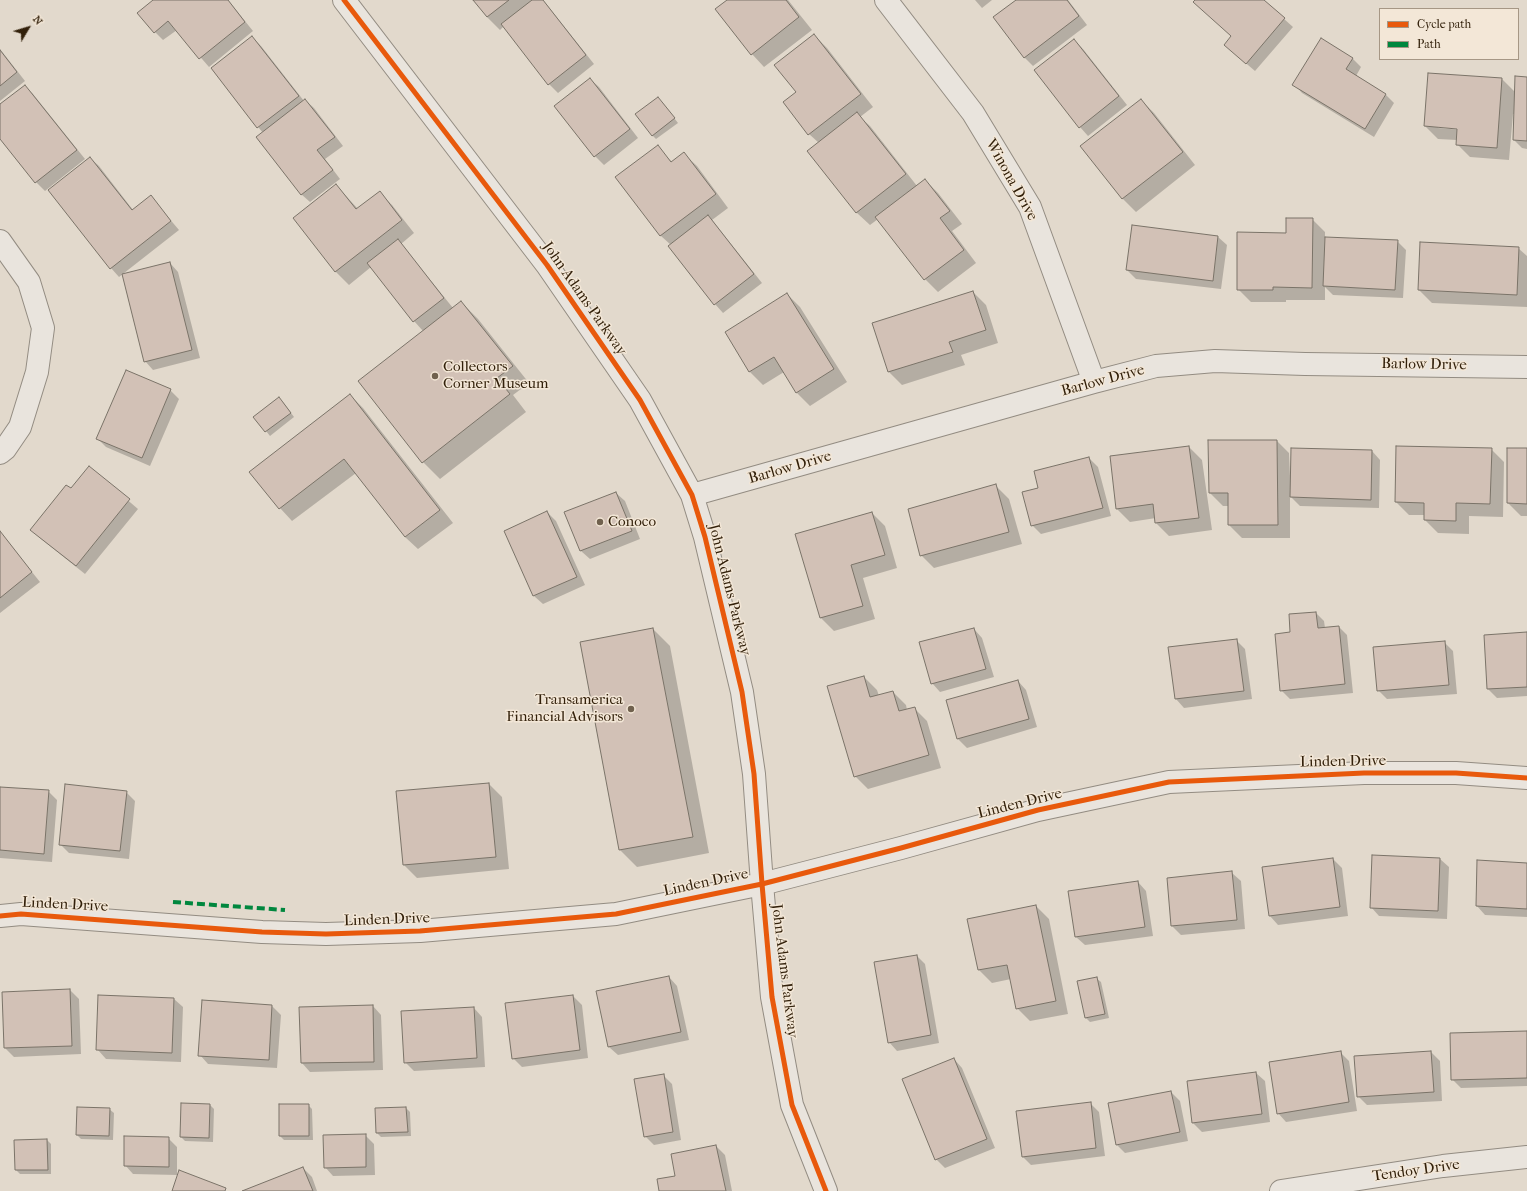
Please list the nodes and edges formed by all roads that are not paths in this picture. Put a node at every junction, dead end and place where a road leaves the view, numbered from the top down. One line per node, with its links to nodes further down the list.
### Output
1 (344, 0): 7 (street, John Adams Parkway)
2 (886, 0): 5 (street, Winona Drive)
3 (0, 241): 6 (street)
4 (1527, 367): 5 (street, Barlow Drive)
5 (1094, 382): 7 (street, Barlow Drive)
6 (0, 453)
7 (692, 495): 9 (street, John Adams Parkway)
8 (1527, 778): 9 (street, Linden Drive)
9 (762, 884): 10 (street, Linden Drive); 12 (street, John Adams Parkway)
10 (0, 916)
11 (1527, 1157): 13 (street, Tendoy Drive)
12 (826, 1191)
13 (1281, 1191)

